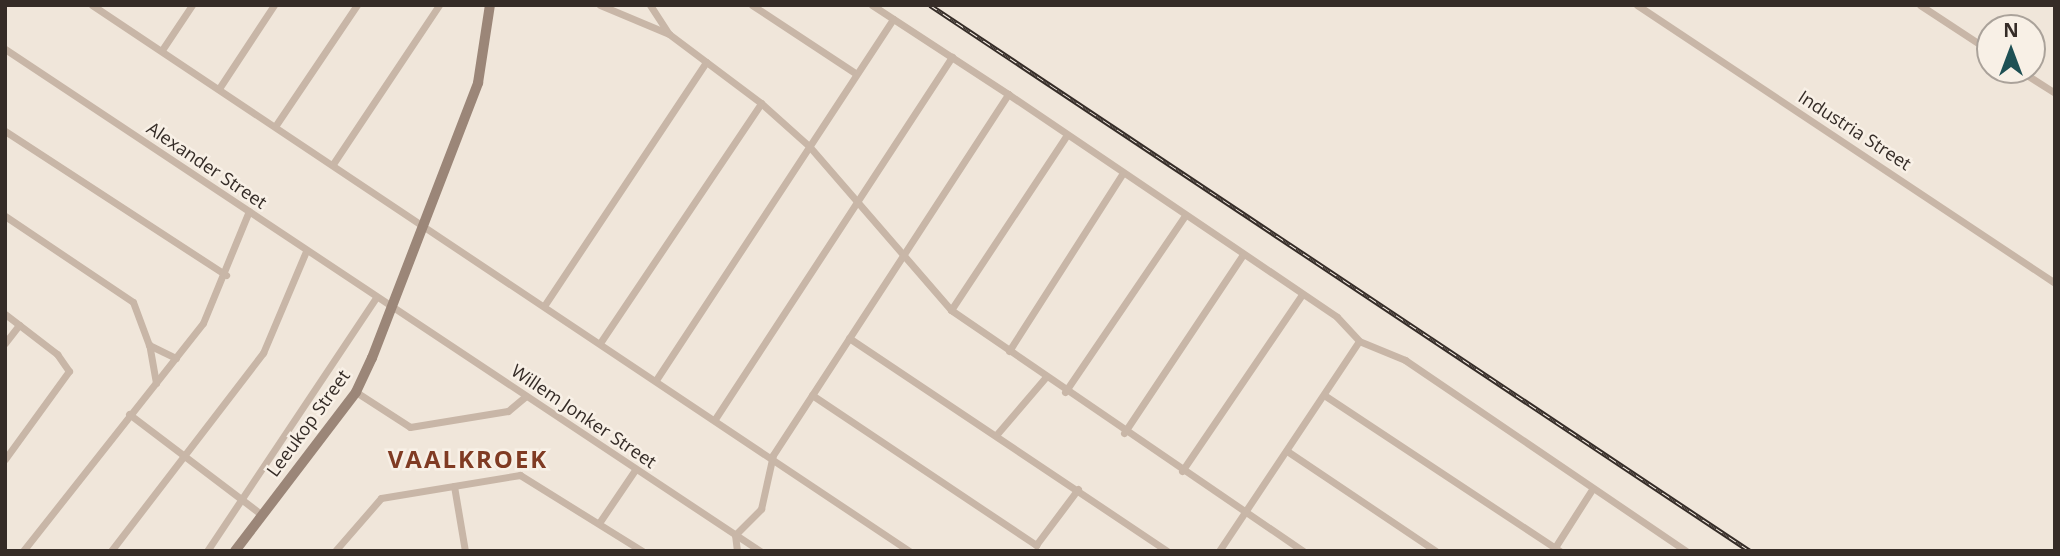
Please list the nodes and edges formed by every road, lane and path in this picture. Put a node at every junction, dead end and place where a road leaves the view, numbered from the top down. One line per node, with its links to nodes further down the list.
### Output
1 (92, 5): 14 (street)
2 (109, 5): 14 (street)
3 (192, 5): 19 (street)
4 (274, 5): 23 (street)
5 (357, 5): 26 (street)
6 (439, 5): 30 (street)
7 (490, 5): 36 (street, Leeukop Street)
8 (600, 5): 16 (street)
9 (649, 5): 16 (street)
10 (751, 5): 22 (street)
11 (872, 5): 15 (street)
12 (1637, 5): 41 (street, Industria Street)
13 (1920, 5): 17 (street)
14 (104, 13): 19 (street)
15 (893, 19): 20 (street); 22 (street)
16 (669, 34): 21 (street)
17 (1976, 42)
18 (5, 49): 33 (street, Alexander Street)
19 (162, 50): 23 (street)
20 (952, 57): 24 (street); 32 (street)
21 (706, 62): 25 (street); 45 (street)
22 (855, 73): 29 (street)
23 (220, 86): 26 (street)
24 (1008, 94): 28 (street); 38 (street)
25 (761, 103): 29 (street); 51 (street)
26 (276, 125): 30 (street)
27 (5, 131): 40 (street)
28 (1066, 136): 31 (street); 46 (street)
29 (810, 146): 32 (street); 57 (street)
30 (333, 164): 36 (street)
31 (1122, 174): 35 (street); 54 (street)
32 (855, 198): 38 (street); 65 (street)
33 (249, 211): 37 (street, Alexander Street); 40 (street)
34 (5, 216): 53 (street)
35 (1184, 217): 39 (street); 60 (street)
36 (422, 228): 44 (street, Leeukop Street); 45 (street)
37 (306, 251): 43 (street, Alexander Street); 70 (street)
38 (904, 253): 46 (street); 49 (street)
39 (1242, 256): 42 (street); 67 (street)
40 (226, 275): 55 (street)
41 (2055, 283)
42 (1301, 296): 50 (street); 73 (street)
43 (376, 298): 44 (street, Alexander Street); 77 (street)
44 (392, 306): 59 (street, Leeukop Street); 63 (street, Willem Jonker Street)
45 (544, 306): 51 (street)
46 (951, 310): 54 (street)
47 (5, 314): 48 (street)
48 (19, 325): 52 (street); 71 (street)
49 (849, 338): 61 (street); 66 (street)
50 (1359, 341): 62 (street); 76 (street)
51 (600, 343): 57 (street)
52 (5, 344)
53 (149, 345): 55 (street); 58 (street)
54 (1009, 351): 56 (street)
55 (176, 358): 58 (street)
56 (1045, 378): 60 (street); 66 (street)
57 (656, 380): 65 (street)
58 (156, 383): 64 (street)
59 (356, 392): 63 (street); 79 (street, Leeukop Street)
60 (1065, 392): 67 (street)
61 (812, 395): 69 (street); 82 (street)
62 (1324, 395): 68 (street); 83 (street)
63 (526, 396): 72 (street, Willem Jonker Street)
64 (129, 414): 70 (street); 84 (street)
65 (715, 419): 69 (street)
66 (997, 433): 75 (street)
67 (1124, 433): 73 (street)
68 (1287, 451): 78 (street); 97 (street)
69 (773, 455): 81 (street); 93 (street)
70 (183, 458): 77 (street); 85 (street)
71 (5, 459)
72 (635, 470): 80 (street); 81 (street, Willem Jonker Street)
73 (1182, 471): 78 (street)
74 (454, 486): 80 (street); 88 (street); 89 (street)
75 (1078, 489): 82 (street); 94 (street)
76 (1591, 491): 83 (street); 98 (street)
77 (239, 499): 79 (street); 86 (street)
78 (1245, 513): 95 (street); 96 (street)
79 (262, 515): 87 (street, Leeukop Street)
80 (599, 523): 90 (street)
81 (735, 536): 91 (street); 92 (street, Willem Jonker Street)
82 (1039, 548)
83 (1556, 550)
84 (23, 551)
85 (111, 551)
86 (206, 551)
87 (235, 551)
88 (335, 551)
89 (465, 551)
90 (642, 551)
91 (737, 551)
92 (760, 551)
93 (909, 551)
94 (1167, 551)
95 (1219, 551)
96 (1303, 551)
97 (1436, 551)
98 (1686, 551)

